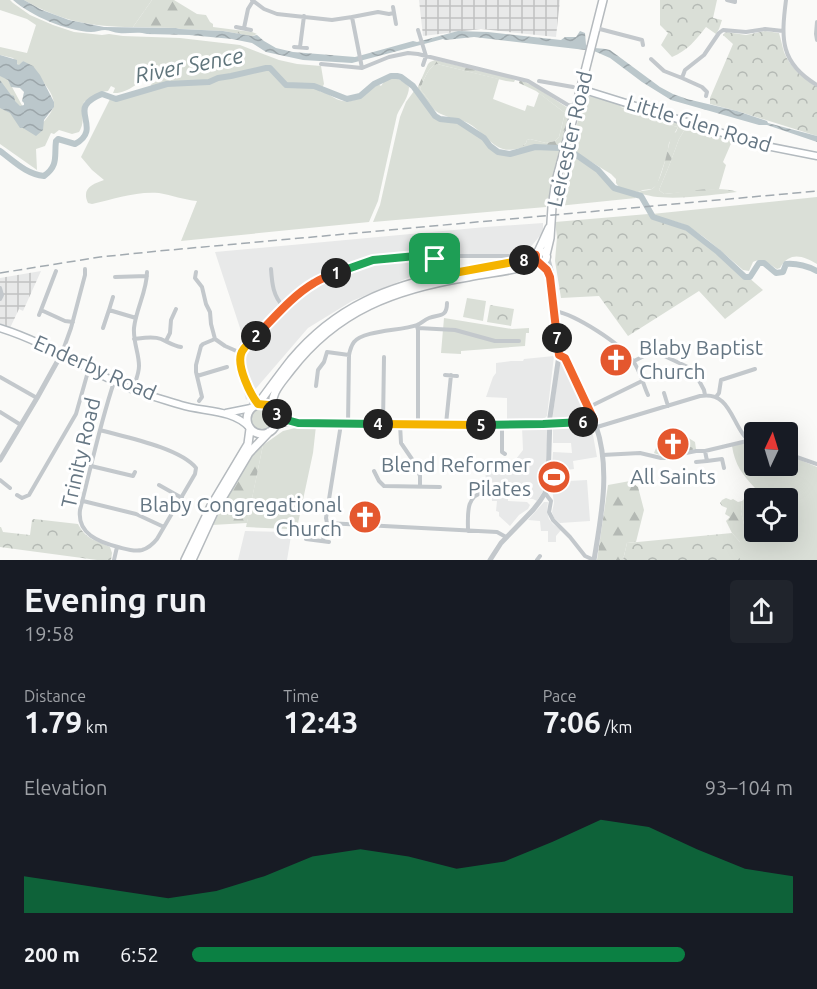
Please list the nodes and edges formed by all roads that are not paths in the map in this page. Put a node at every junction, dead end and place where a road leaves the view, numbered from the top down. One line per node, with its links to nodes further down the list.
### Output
1 (253, 0): 8 (street); 13 (street)
2 (603, 0): 14 (main road, Leicester Road)
3 (727, 0): 4 (street)
4 (735, 0)
5 (786, 0): 17 (street)
6 (393, 7): 7 (street)
7 (394, 13): 9 (street); 11 (street)
8 (304, 16): 9 (street); 21 (street)
9 (352, 17): 27 (street)
10 (817, 22): 18 (street)
11 (396, 24)
12 (236, 27): 13 (street)
13 (244, 28): 15 (street)
14 (596, 28): 19 (street); 34 (main road, Leicester Road)
15 (251, 30)
16 (418, 30): 23 (street)
17 (783, 31): 28 (street); 31 (street)
18 (817, 40)
19 (643, 45)
20 (294, 47): 21 (street)
21 (300, 47): 22 (street)
22 (306, 48)
23 (426, 56): 26 (street); 27 (street); 33 (street)
24 (651, 59): 28 (street)
25 (321, 64): 27 (street)
26 (423, 65)
27 (362, 66)
28 (682, 78): 35 (street)
29 (539, 81): 30 (street)
30 (546, 82): 32 (street); 33 (street)
31 (817, 85)
32 (573, 87)
33 (541, 88): 36 (street)
34 (581, 89): 36 (main road, Leicester Road); 37 (main road, Little Glen Road)
35 (706, 96)
36 (576, 107): 38 (main road, Leicester Road)
37 (817, 156)
38 (551, 222): 39 (main road, Leicester Road); 41 (main road, Leicester Road)
39 (537, 254): 41 (main road); 43 (main road); 49 (main road)
40 (510, 256): 42 (street)
41 (547, 256): 43 (main road); 54 (street, Leicester Road)
42 (435, 259): 44 (street); 59 (street)
43 (539, 262): 54 (street, Leicester Road); 100 (main road)
44 (437, 265): 49 (street); 52 (street)
45 (271, 268): 59 (street)
46 (85, 269): 64 (street)
47 (196, 272): 51 (street)
48 (54, 273): 64 (street)
49 (454, 273): 52 (main road)
50 (115, 277): 63 (street)
51 (195, 278): 53 (street); 69 (street)
52 (424, 279): 97 (main road)
53 (190, 280)
54 (552, 282): 62 (street, Leicester Road)
55 (0, 288): 57 (street)
56 (113, 297): 61 (street)
57 (0, 299)
58 (447, 303): 65 (street)
59 (284, 307): 74 (street)
60 (176, 309): 70 (street)
61 (109, 310): 63 (street); 67 (street)
62 (555, 311): 76 (street, Leicester Road); 78 (street)
63 (136, 318): 68 (street)
64 (73, 322): 73 (street)
65 (417, 327): 71 (street); 75 (street); 109 (street)
66 (0, 328): 73 (main road, Enderby Road)
67 (103, 328)
68 (134, 339): 70 (street); 90 (street)
69 (215, 339): 74 (street); 84 (street)
70 (166, 341): 72 (street)
71 (519, 341)
72 (181, 347)
73 (62, 353): 80 (main road, Enderby Road); 94 (street)
74 (241, 353): 97 (street)
75 (349, 355): 89 (street); 106 (street)
76 (559, 355): 99 (street); 111 (street, Leicester Road)
77 (384, 357): 107 (street)
78 (634, 361): 88 (street); 93 (street)
79 (227, 367): 84 (street)
80 (89, 368): 87 (main road, Enderby Road); 140 (street)
81 (755, 369): 95 (street)
82 (444, 375): 83 (street)
83 (451, 375): 85 (street); 110 (street)
84 (197, 376): 96 (street)
85 (457, 376)
86 (0, 377): 94 (street)
87 (115, 381): 90 (main road, Enderby Road); 116 (street, Trinity Road)
88 (642, 381): 92 (street); 99 (street)
89 (318, 384)
90 (133, 389): 102 (main road, Enderby Road)
91 (664, 393): 98 (street)
92 (648, 395)
93 (705, 395): 95 (street); 98 (street)
94 (37, 398): 112 (street)
95 (716, 398): 118 (street)
96 (202, 399)
97 (255, 406): 100 (main road); 102 (main road); 115 (main road)
98 (668, 406): 114 (street)
99 (589, 407): 103 (street)
100 (275, 411): 104 (street); 117 (main road)
101 (0, 412): 112 (street)
102 (226, 414): 115 (main road)
103 (594, 420): 111 (street); 114 (street)
104 (298, 423): 105 (street); 117 (street)
105 (341, 424): 106 (street); 143 (street)
106 (348, 424): 107 (street)
107 (383, 424): 108 (street)
108 (400, 424): 109 (street); 135 (street)
109 (418, 424): 110 (street)
110 (446, 424): 113 (street)
111 (550, 424): 113 (street); 139 (street, Leicester Road)
112 (21, 425): 121 (street)
113 (502, 425): 122 (street)
114 (597, 427): 123 (street)
115 (249, 428): 117 (main road); 152 (main road)
116 (100, 430): 129 (street, Trinity Road); 141 (street)
117 (270, 431): 153 (main road)
118 (744, 436)
119 (744, 442): 120 (street)
120 (705, 451): 123 (street); 126 (street)
121 (2, 452): 125 (street)
122 (504, 454)
123 (602, 455): 155 (street)
124 (798, 457): 128 (street)
125 (0, 460)
126 (707, 461): 127 (street); 130 (street)
127 (696, 462)
128 (817, 464)
129 (91, 466): 132 (street); 142 (street, Trinity Road)
130 (724, 468)
131 (374, 471): 135 (street)
132 (134, 477)
133 (0, 480): 137 (street)
134 (159, 484): 141 (street)
135 (420, 487): 136 (street)
136 (440, 487)
137 (10, 488)
138 (485, 492): 145 (street)
139 (545, 493): 146 (street); 155 (street)
140 (17, 495)
141 (182, 498): 144 (street)
142 (83, 501): 144 (street); 150 (street, Trinity Road)
143 (327, 523): 145 (street); 148 (street)
144 (164, 527): 150 (street)
145 (468, 531): 146 (street)
146 (506, 537): 154 (street)
147 (306, 539): 148 (street)
148 (323, 541): 149 (street)
149 (329, 542)
150 (117, 547): 151 (street)
151 (114, 560)
152 (185, 560)
153 (192, 560)
154 (490, 560)
155 (594, 560)

